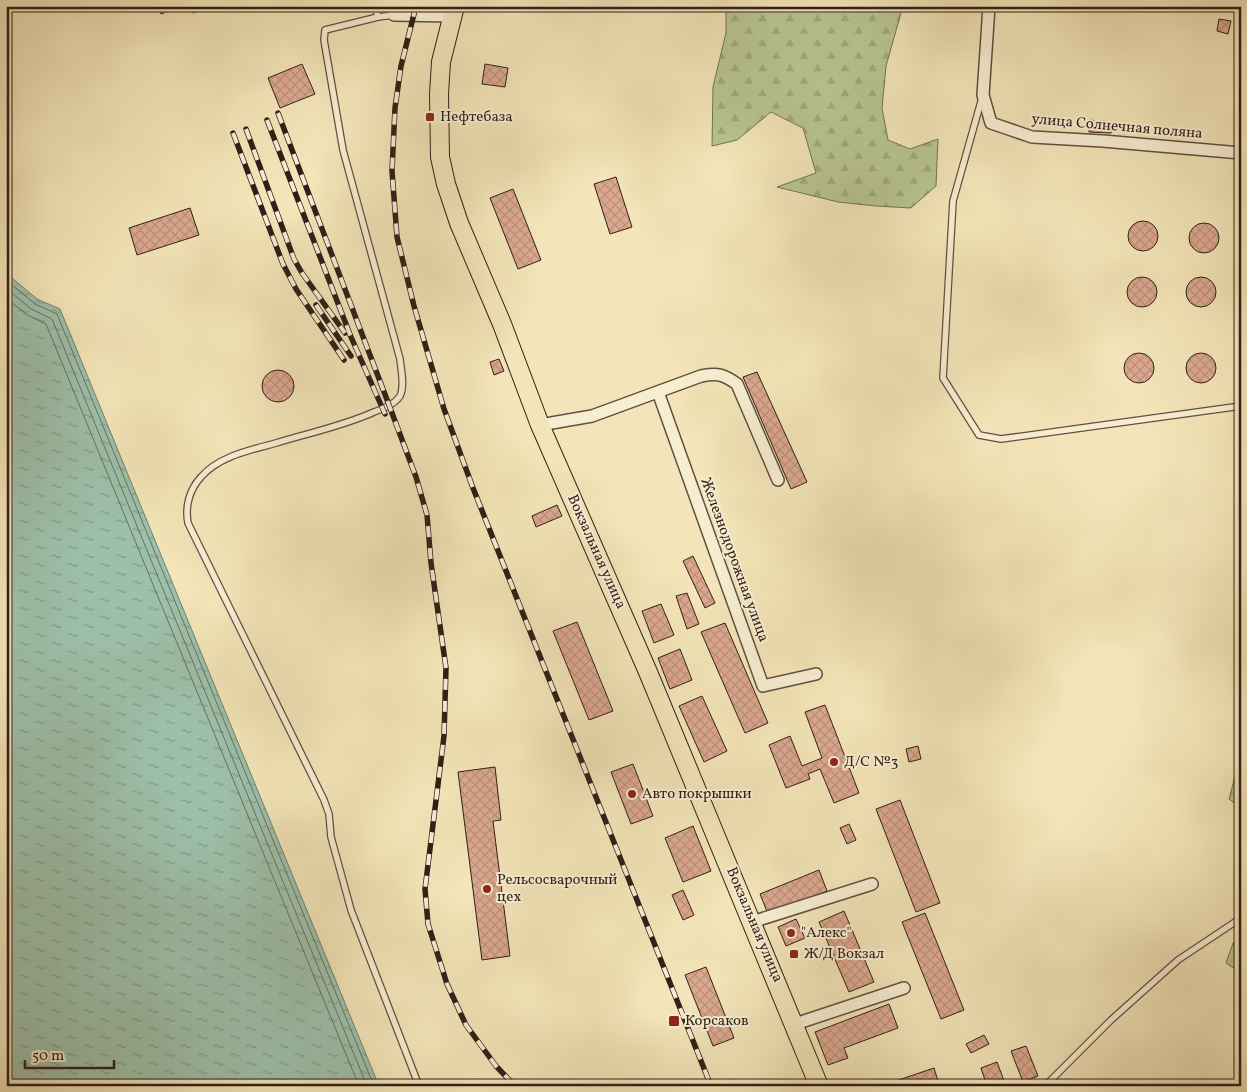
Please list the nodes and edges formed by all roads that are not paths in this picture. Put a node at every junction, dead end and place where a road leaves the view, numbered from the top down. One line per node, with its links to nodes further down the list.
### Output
1 (374, 6): 5 (lane)
2 (989, 6): 6 (street, улица Солнечная поляна)
3 (395, 11): 4 (street); 5 (lane)
4 (454, 11): 10 (main road, Вокзальная улица)
5 (378, 18): 18 (lane)
6 (982, 95): 7 (street, улица Солнечная поляна); 9 (lane)
7 (1241, 153)
8 (658, 392): 10 (street); 11 (street); 12 (street, Железнодорожная улица)
9 (1241, 406)
10 (540, 425): 15 (main road, Вокзальная улица)
11 (778, 480)
12 (816, 674)
13 (872, 884): 15 (street)
14 (1241, 918): 20 (lane)
15 (752, 922): 17 (main road, Вокзальная улица)
16 (904, 988): 17 (street)
17 (795, 1024): 19 (main road, Вокзальная улица)
18 (419, 1086)
19 (819, 1086)
20 (1045, 1086)

